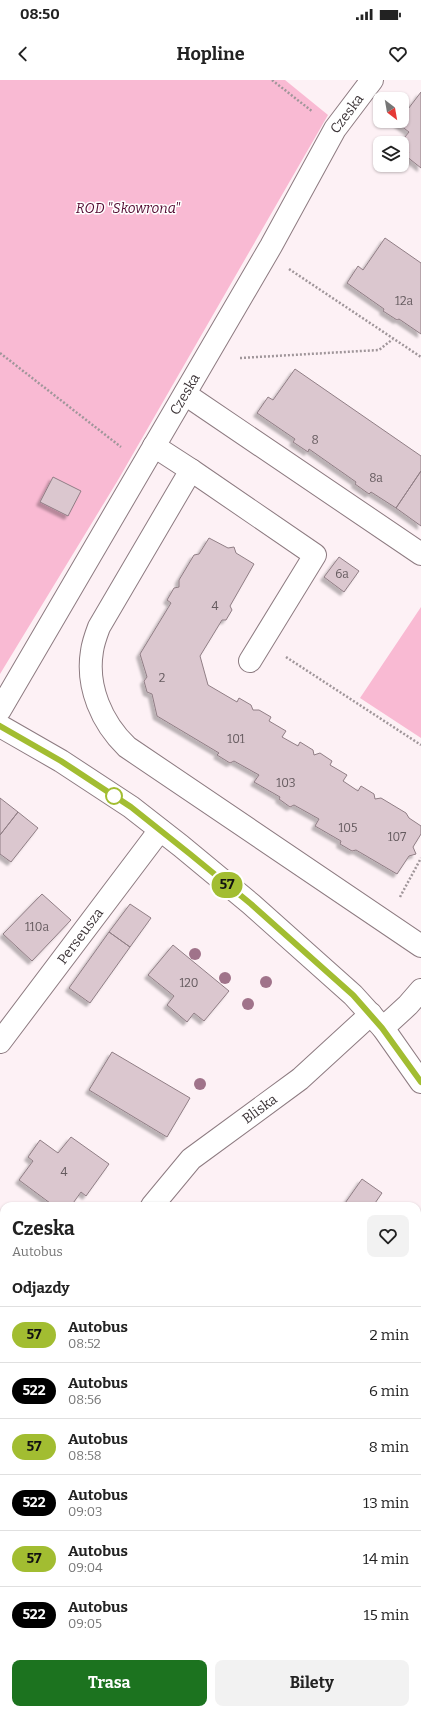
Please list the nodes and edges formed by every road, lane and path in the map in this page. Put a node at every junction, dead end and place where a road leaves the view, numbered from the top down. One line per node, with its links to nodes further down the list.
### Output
1 (272, 80): 3 (path)
2 (372, 80): 3 (street, Czeska)
3 (330, 125): 9 (street, Czeska)
4 (287, 268): 5 (path)
5 (393, 339): 7 (path); 8 (path)
6 (0, 353): 10 (path)
7 (421, 357)
8 (234, 358)
9 (185, 394): 10 (street, Czeska); 12 (street)
10 (143, 456): 11 (street); 15 (street, Czeska)
11 (191, 470): 13 (street); 21 (street)
12 (421, 554)
13 (262, 641): 14 (street); 18 (path)
14 (250, 661)
15 (8, 679): 16 (street, Czeska)
16 (0, 710)
17 (0, 726): 19 (street)
18 (421, 745)
19 (160, 830): 24 (street); 25 (street, Perseusza)
20 (421, 860): 21 (path)
21 (386, 922): 22 (street)
22 (421, 946)
23 (421, 990): 24 (street, Bliska)
24 (377, 1021): 26 (street); 27 (street, Bliska)
25 (0, 1042)
26 (421, 1082)
27 (155, 1202)

